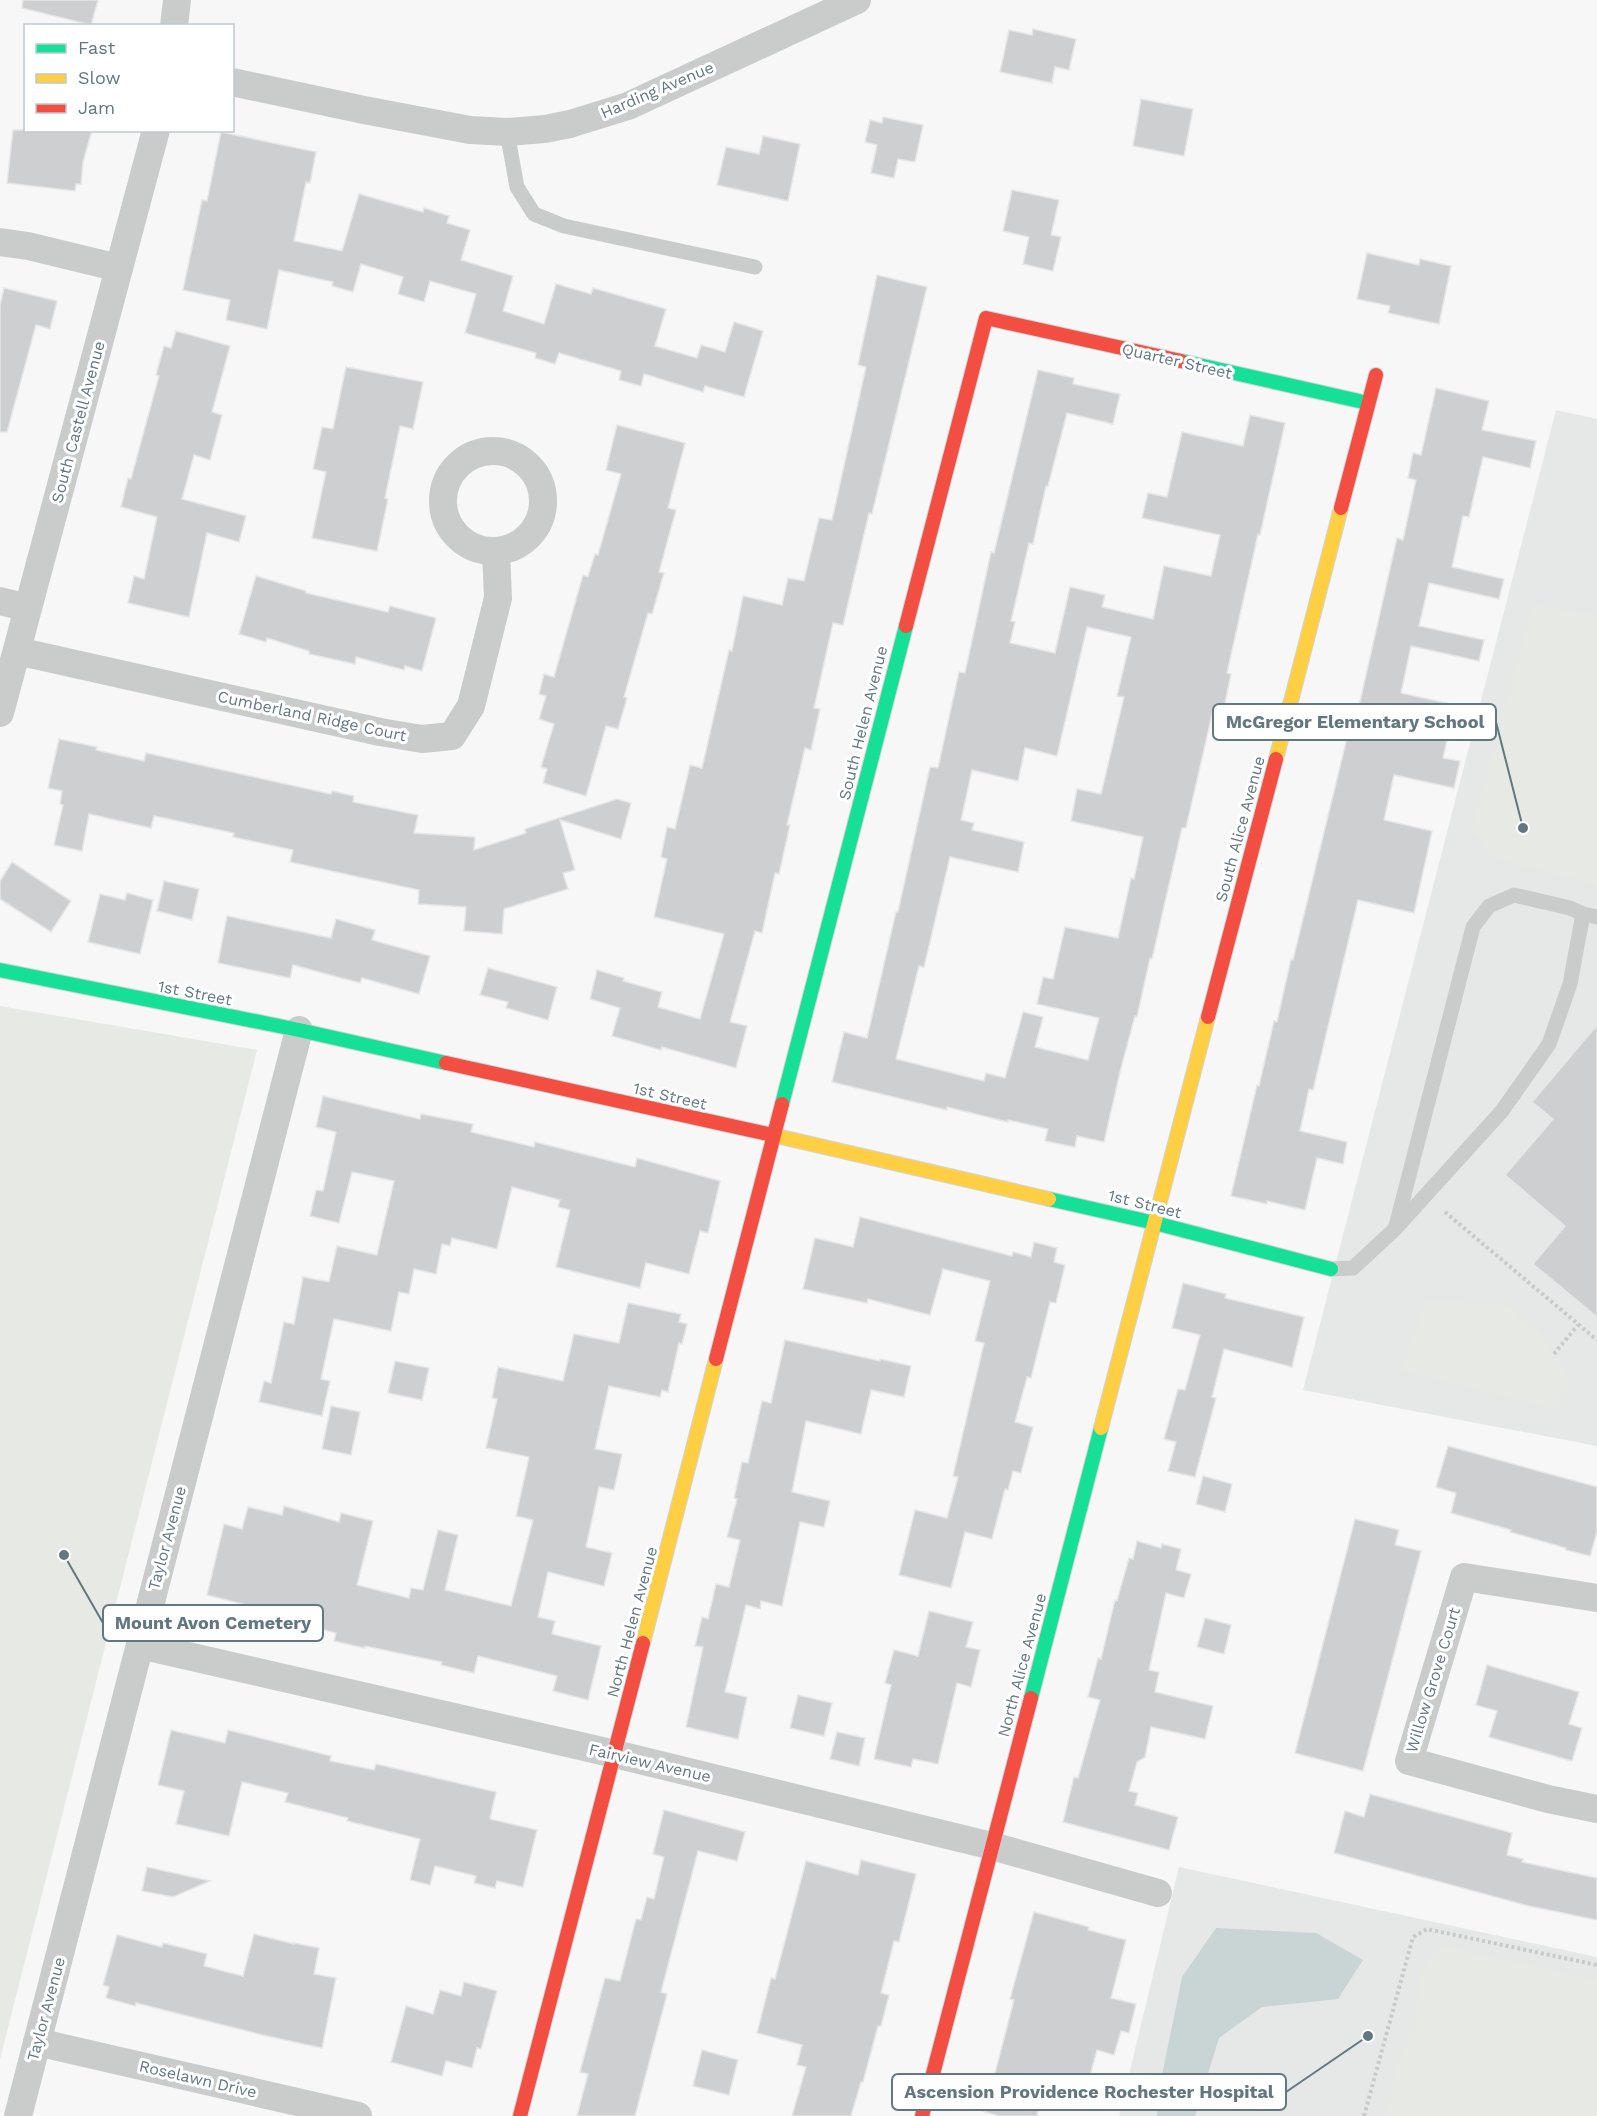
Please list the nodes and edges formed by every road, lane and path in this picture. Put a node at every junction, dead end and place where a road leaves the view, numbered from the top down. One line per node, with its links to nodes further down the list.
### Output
1 (177, 0): 3 (street)
2 (857, 0): 6 (street, Harding Avenue)
3 (174, 24)
4 (234, 82): 6 (street, Harding Avenue)
5 (155, 132): 9 (street, South Castell Avenue)
6 (507, 132): 8 (lane)
7 (0, 242): 9 (street)
8 (755, 267)
9 (119, 268): 15 (street, South Castell Avenue)
10 (986, 318): 12 (street, Quarter Street); 21 (street, South Helen Avenue)
11 (1376, 375): 12 (street, South Alice Avenue)
12 (1368, 403): 23 (street, South Alice Avenue)
13 (496, 550): 16 (street, Cumberland Ridge Court)
14 (0, 601): 15 (street)
15 (28, 608): 16 (street, South Castell Avenue)
16 (17, 651): 17 (street, South Castell Avenue)
17 (0, 713)
18 (1590, 916): 24 (lane); 24 (lane)
19 (0, 970): 20 (street, 1st Street)
20 (299, 1030): 21 (street, 1st Street); 30 (street, Taylor Avenue)
21 (775, 1136): 23 (street, 1st Street); 31 (street, North Helen Avenue)
22 (1445, 1212): 26 (path)
23 (1155, 1223): 25 (street, 1st Street); 33 (street, North Alice Avenue)
24 (1395, 1229): 25 (lane)
25 (1330, 1269)
26 (1578, 1324): 27 (path); 28 (path)
27 (1597, 1340)
28 (1554, 1354)
29 (1597, 1598): 32 (street, Willow Grove Court)
30 (140, 1645): 31 (street, Fairview Avenue); 36 (street, Taylor Avenue)
31 (615, 1754): 33 (street, Fairview Avenue); 39 (street, North Helen Avenue)
32 (1597, 1809)
33 (992, 1846): 34 (street, Fairview Avenue); 40 (street, North Alice Avenue)
34 (1158, 1893)
35 (1597, 1965): 41 (path)
36 (37, 2042): 37 (street, Taylor Avenue); 38 (street, Roselawn Drive)
37 (18, 2116)
38 (358, 2116)
39 (520, 2116)
40 (922, 2116)
41 (1364, 2116)

